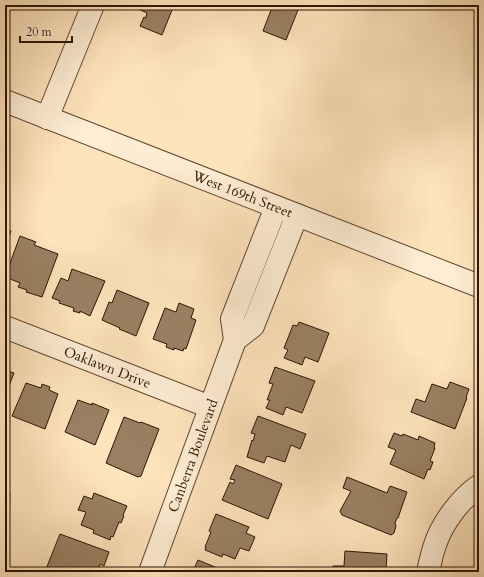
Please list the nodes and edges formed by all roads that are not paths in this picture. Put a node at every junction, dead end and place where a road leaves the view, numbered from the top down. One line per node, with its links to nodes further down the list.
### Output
1 (92, 5): 3 (street)
2 (5, 101): 3 (street, West 169th Street)
3 (48, 118): 4 (street, West 169th Street)
4 (276, 207): 5 (street, West 169th Street); 8 (street, Canberra Boulevard)
5 (297, 215): 6 (street, West 169th Street); 8 (street)
6 (479, 286)
7 (5, 327): 9 (street, Oaklawn Drive)
8 (235, 340): 9 (street, Canberra Boulevard)
9 (210, 407): 11 (street, Canberra Boulevard)
10 (479, 486): 12 (street)
11 (150, 572)
12 (428, 572)

